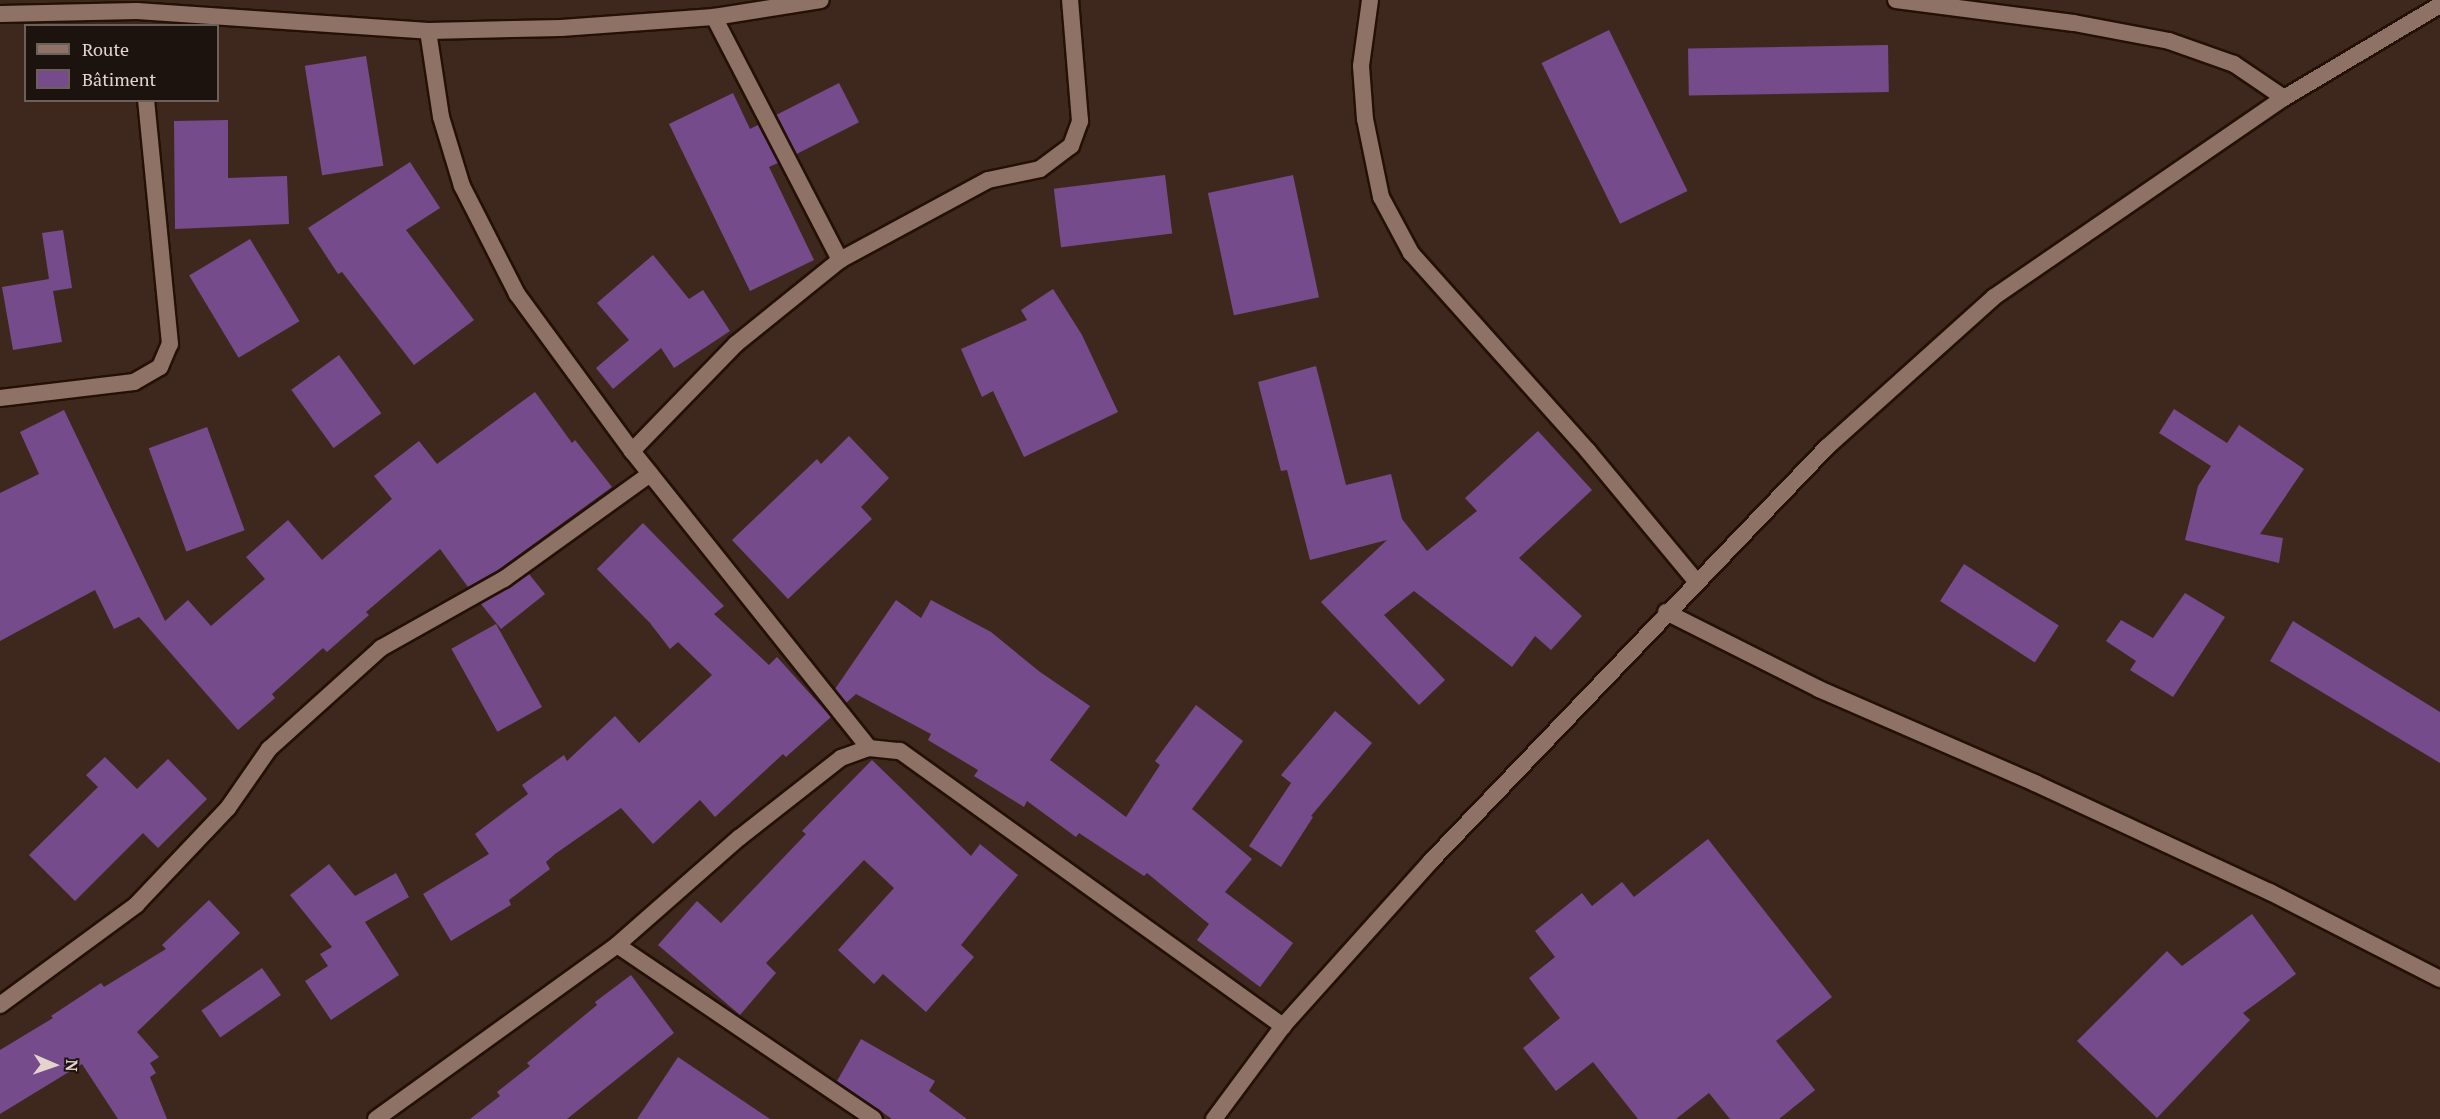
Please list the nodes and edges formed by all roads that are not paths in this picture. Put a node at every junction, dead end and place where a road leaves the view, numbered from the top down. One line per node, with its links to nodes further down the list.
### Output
1 (821, 0): 7 (street)
2 (1070, 0): 12 (street)
3 (1370, 0): 16 (street)
4 (1896, 0): 10 (street)
5 (2440, 5): 10 (street)
6 (0, 14): 8 (street)
7 (714, 17): 9 (street); 12 (street)
8 (137, 19): 9 (street)
9 (428, 31): 14 (street)
10 (2284, 98): 16 (street)
11 (146, 102): 13 (street)
12 (840, 261): 14 (street)
13 (0, 398)
14 (632, 451): 15 (street)
15 (650, 474): 18 (street); 21 (street)
16 (1696, 581): 17 (street)
17 (1666, 612): 20 (street); 22 (street)
18 (869, 748): 19 (street); 22 (street)
19 (617, 945): 23 (street); 24 (street)
20 (2440, 979)
21 (0, 1005)
22 (1282, 1026): 25 (street)
23 (376, 1119)
24 (874, 1119)
25 (1214, 1119)

